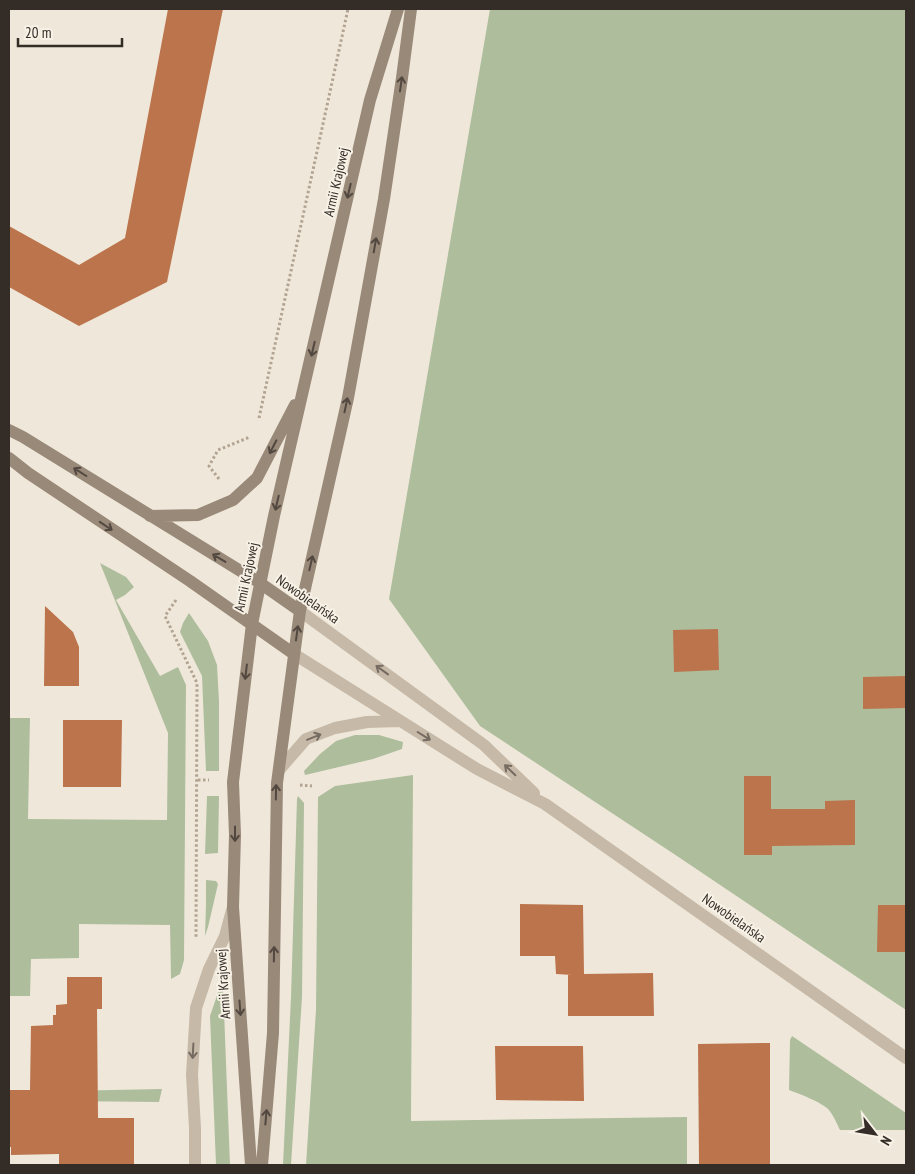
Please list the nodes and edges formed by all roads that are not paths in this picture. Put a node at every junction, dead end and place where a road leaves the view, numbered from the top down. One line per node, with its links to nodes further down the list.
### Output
1 (398, 9): 3 (street, Armii Krajowej, one-way to 3)
2 (411, 9): 8 (street, one-way to 2)
3 (304, 388): 6 (street, one-way to 6); 7 (street, Armii Krajowej, one-way to 7)
4 (9, 430): 6 (street, Nowobielańska, one-way to 4)
5 (9, 458): 9 (street, Nowobielańska, one-way to 9)
6 (150, 516): 7 (street, Nowobielańska, one-way to 6)
7 (260, 583): 8 (street, Nowobielańska); 9 (street, Armii Krajowej)
8 (300, 611): 10 (street, one-way to 8); 13 (street, Nowobielańska, one-way to 8)
9 (252, 624): 10 (street, Nowobielańska); 14 (street, Armii Krajowej, one-way to 14)
10 (294, 654): 11 (street, Nowobielańska); 12 (street)
11 (400, 721): 12 (street, one-way to 11); 13 (street, Nowobielańska, one-way to 13)
12 (279, 770): 18 (street, one-way to 12)
13 (545, 804): 15 (street, Nowobielańska)
14 (233, 907): 16 (street, one-way to 16); 17 (street, Armii Krajowej, one-way to 17)
15 (906, 1058)
16 (195, 1165)
17 (251, 1165)
18 (262, 1165)

